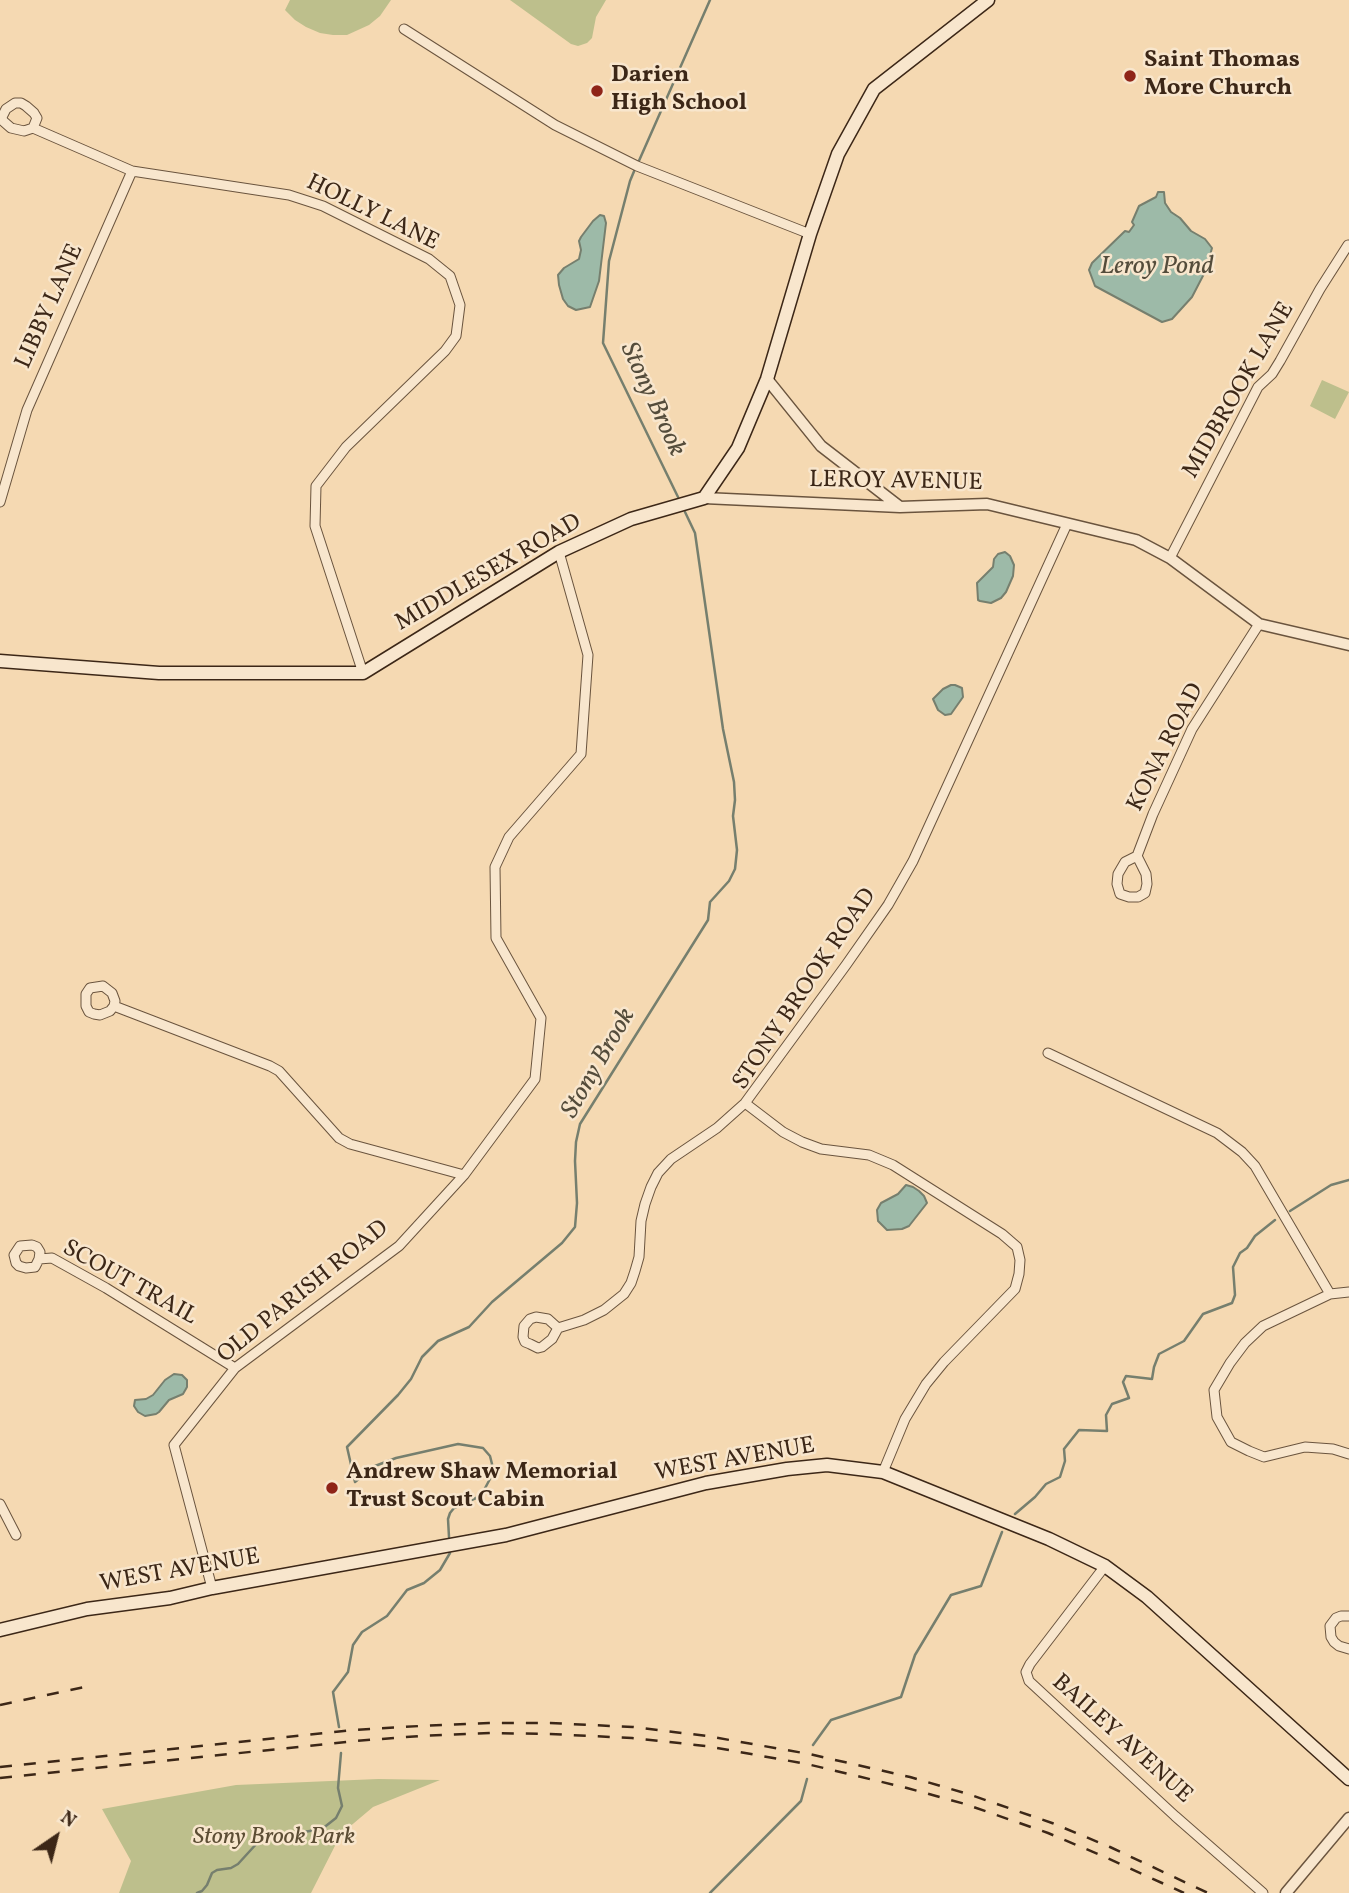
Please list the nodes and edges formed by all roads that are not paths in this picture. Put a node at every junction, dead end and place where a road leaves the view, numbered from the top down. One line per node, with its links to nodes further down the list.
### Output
1 (988, 0): 6 (main road)
2 (404, 29): 6 (street)
3 (3, 107): 4 (street, HOLLY LANE); 4 (street, HOLLY LANE)
4 (33, 128): 5 (street, HOLLY LANE)
5 (132, 170): 10 (street, LIBBY LANE); 18 (street, HOLLY LANE)
6 (810, 234): 8 (main road)
7 (1348, 246): 14 (street, MIDBROOK LANE)
8 (767, 379): 9 (main road); 11 (street)
9 (704, 498): 11 (street, LEROY AVENUE); 13 (main road, MIDDLESEX ROAD)
10 (0, 502)
11 (900, 507): 12 (street, LEROY AVENUE)
12 (1067, 524): 14 (street, LEROY AVENUE); 22 (street, STONY BROOK ROAD)
13 (559, 552): 18 (main road, MIDDLESEX ROAD); 23 (street, OLD PARISH ROAD)
14 (1170, 558): 15 (street, LEROY AVENUE)
15 (1259, 624): 16 (street, LEROY AVENUE); 19 (street, KONA ROAD)
16 (1349, 645)
17 (0, 661): 18 (main road)
18 (363, 673)
19 (1137, 856): 19 (street, KONA ROAD)
20 (114, 1006): 23 (street)
21 (1048, 1053): 26 (street)
22 (745, 1103): 27 (street); 30 (street, STONY BROOK ROAD)
23 (464, 1175): 28 (street, OLD PARISH ROAD)
24 (39, 1259): 28 (street, SCOUT TRAIL)
25 (1349, 1292): 26 (street)
26 (1330, 1294): 29 (street)
27 (558, 1328)
28 (235, 1368): 34 (street, OLD PARISH ROAD)
29 (1349, 1454)
30 (883, 1472): 33 (main road, WEST AVENUE); 34 (main road, WEST AVENUE)
31 (0, 1504): 32 (street)
32 (16, 1535)
33 (1105, 1566): 38 (main road, WEST AVENUE); 40 (street, BAILEY AVENUE)
34 (212, 1588): 36 (main road, WEST AVENUE)
35 (1349, 1616): 37 (street)
36 (0, 1630)
37 (1349, 1649)
38 (1349, 1779)
39 (1349, 1818): 41 (street)
40 (1262, 1893)
41 (1286, 1893)

